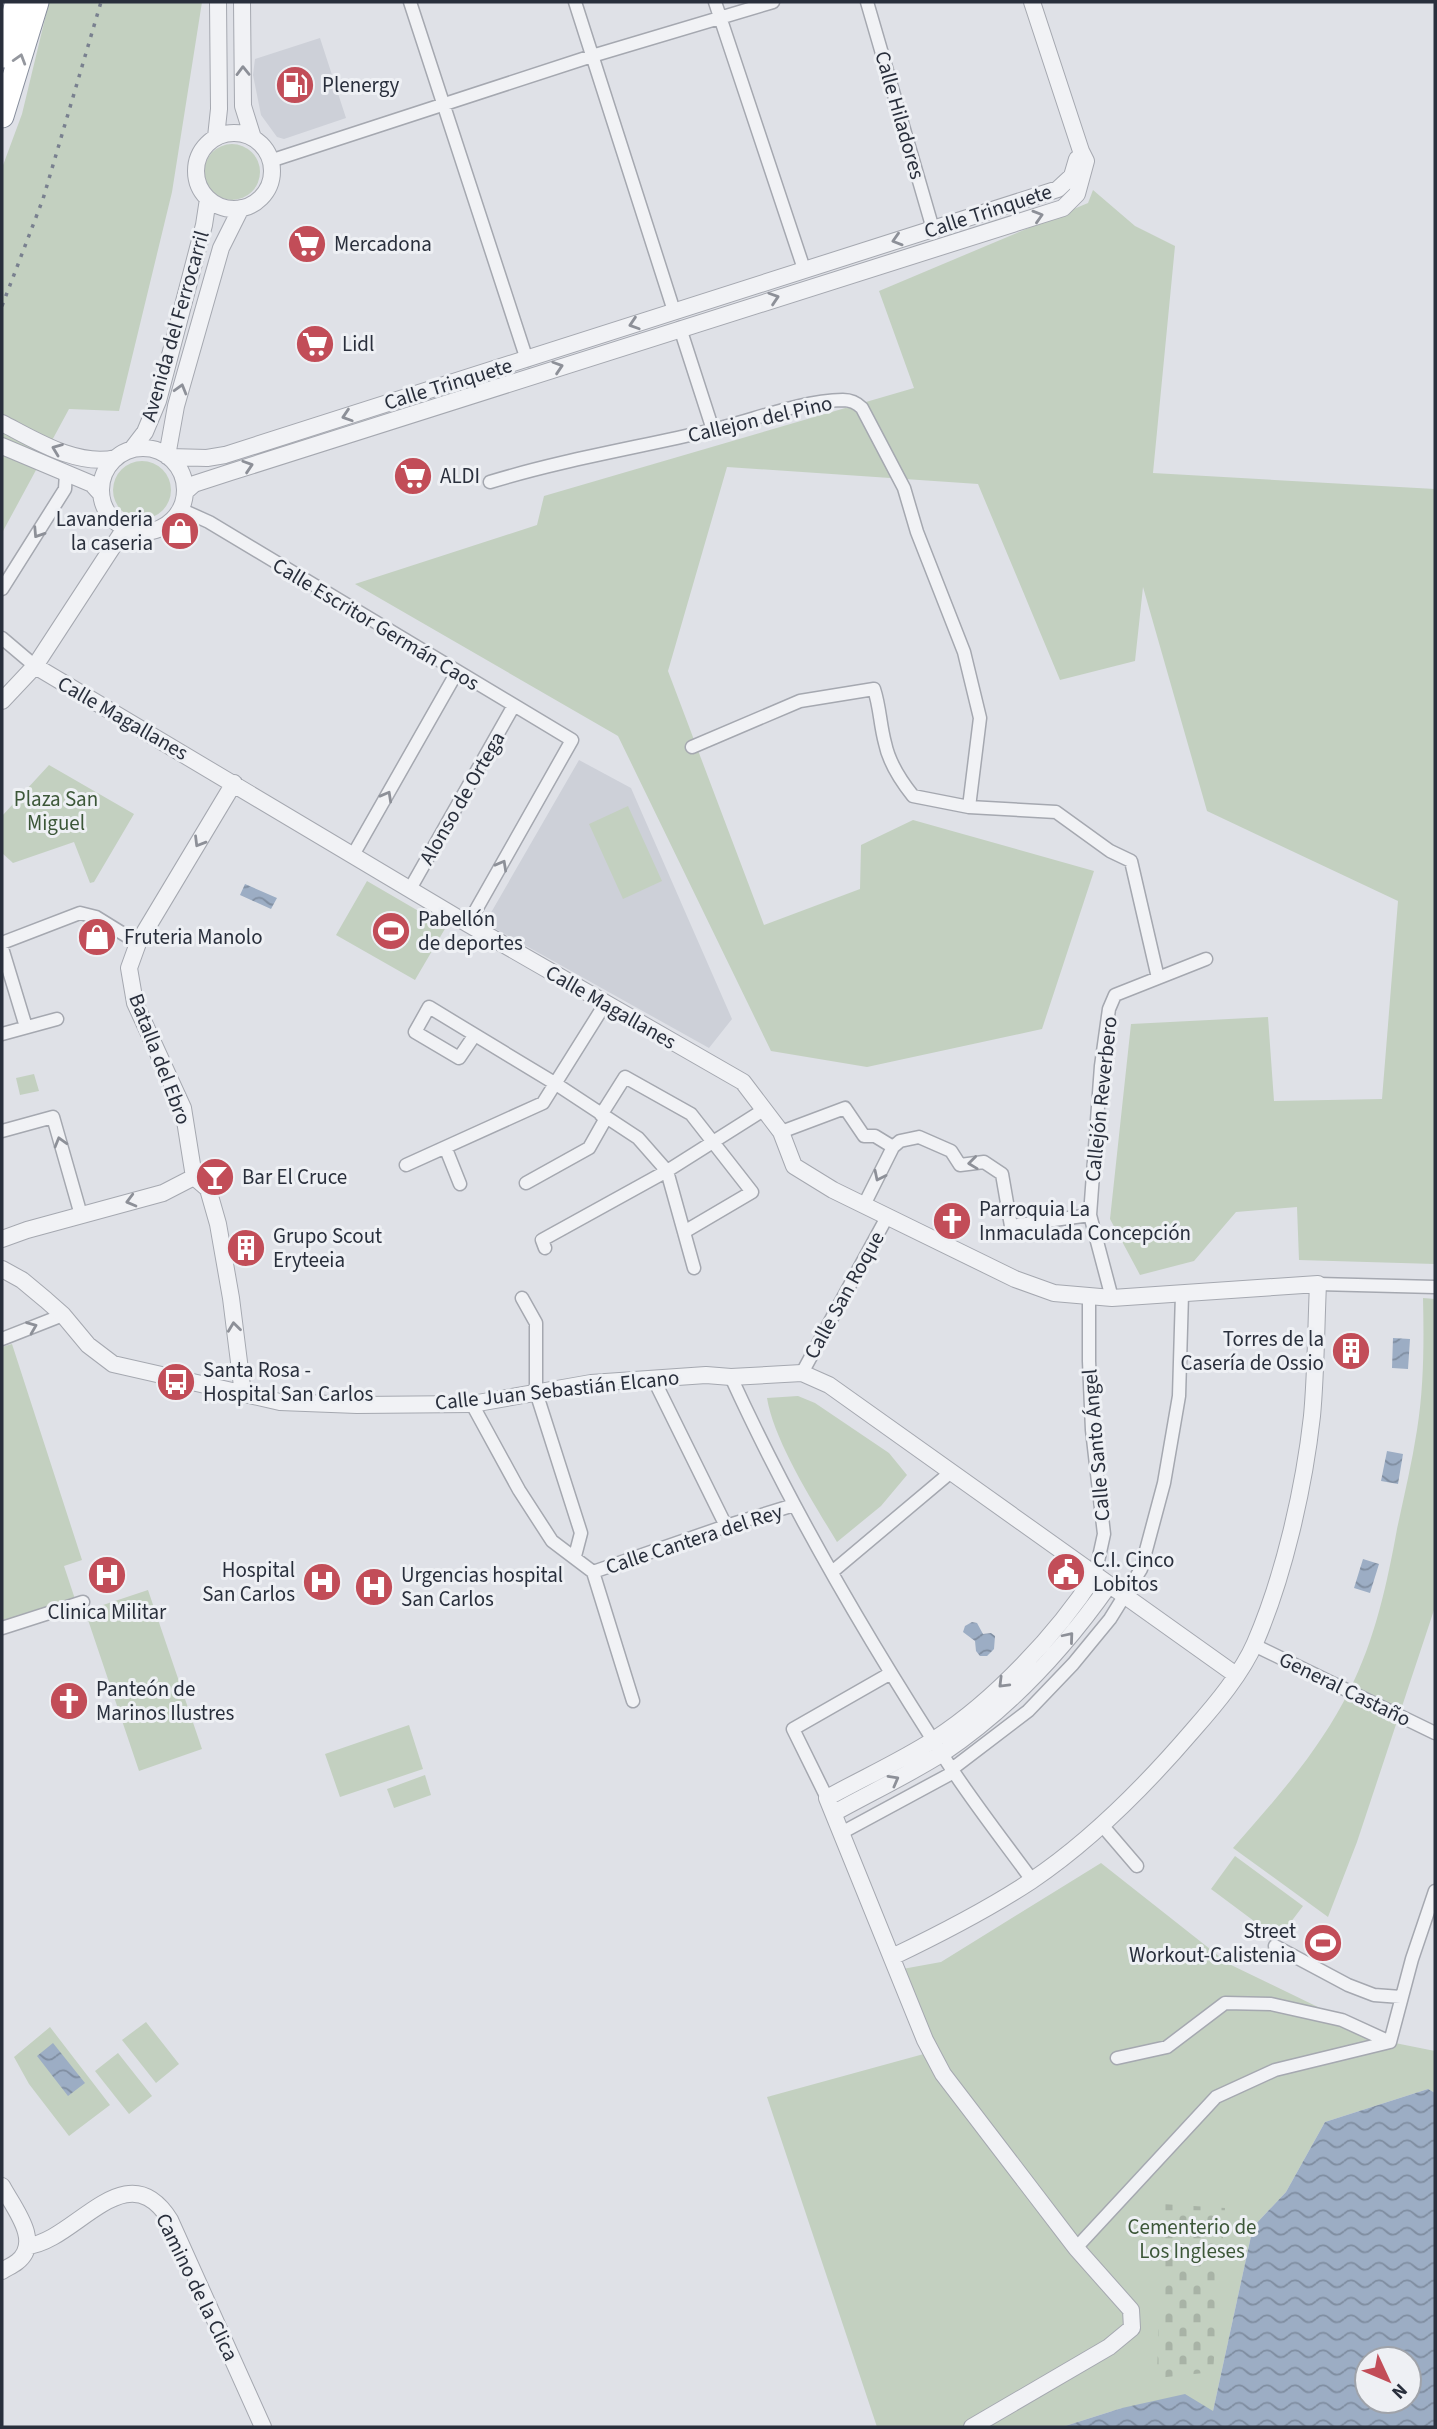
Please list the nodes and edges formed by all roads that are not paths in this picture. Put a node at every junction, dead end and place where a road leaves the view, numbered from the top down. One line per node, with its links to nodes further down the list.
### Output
1 (18, 2): 12 (highway)
2 (37, 2): 15 (highway, one-way to 2)
3 (218, 2): 16 (street)
4 (242, 2): 17 (street, one-way to 4)
5 (410, 2): 14 (street)
6 (575, 2): 13 (street)
7 (715, 2): 11 (street)
8 (772, 2): 11 (street)
9 (867, 2): 22 (street, Calle Hiladores)
10 (1032, 2): 18 (street)
11 (720, 17): 13 (street); 23 (street)
12 (2, 56)
13 (592, 56): 14 (street); 24 (street)
14 (443, 105): 19 (street); 26 (street)
15 (2, 116)
16 (216, 137): 17 (street); 20 (street)
17 (253, 138): 19 (street)
18 (1081, 151): 22 (street, Calle Trinquete); 25 (street, Calle Trinquete, one-way to 18)
19 (270, 161): 21 (street, Avenida del Ferrocarril)
20 (208, 199): 21 (street, Avenida del Ferrocarril); 30 (street, Avenida del Ferrocarril)
21 (241, 208): 31 (street, Avenida del Ferrocarril, one-way to 21)
22 (933, 229): 23 (street, Calle Trinquete, one-way to 23)
23 (804, 269): 24 (street, Calle Trinquete)
24 (674, 311): 26 (street, Calle Trinquete, one-way to 26)
25 (680, 328): 28 (street); 35 (street, Calle Trinquete, one-way to 25)
26 (527, 360): 31 (street, Calle Trinquete, one-way to 31)
27 (2, 423): 32 (street, one-way to 27)
28 (713, 430): 34 (street, Callejon del Pino); 47 (street, Callejon del Pino)
29 (2, 446): 33 (street)
30 (132, 449): 31 (street); 32 (street)
31 (168, 456): 35 (street)
32 (116, 458): 36 (street)
33 (66, 474): 36 (street); 39 (street, one-way to 39)
34 (490, 482)
35 (185, 492): 37 (street)
36 (101, 494): 38 (street)
37 (180, 509): 38 (street); 42 (street, Calle Escritor Germán Caos)
38 (125, 528): 41 (street)
39 (2, 589)
40 (2, 638): 41 (street)
41 (34, 666): 43 (street); 46 (street, Calle Magallanes)
42 (457, 672): 44 (street, Calle Escritor Germán Caos); 48 (street, one-way to 42)
43 (2, 701)
44 (513, 707): 49 (street, Alonso de Ortega); 50 (street, Calle Escritor Germán Caos, one-way to 44)
45 (692, 747): 47 (street)
46 (234, 783): 48 (street, Calle Magallanes); 51 (street, Batalla del Ebro, one-way to 51)
47 (969, 807): 54 (street)
48 (353, 855): 49 (street, Calle Magallanes)
49 (410, 889): 50 (street, Calle Magallanes)
50 (468, 924): 55 (street, Calle Magallanes)
51 (138, 943): 52 (street); 70 (street, Batalla del Ebro)
52 (2, 945): 57 (street)
53 (1206, 959): 54 (street, Callejón Reverbero)
54 (1158, 978): 76 (street, Callejón Reverbero)
55 (605, 1004): 60 (street); 61 (street, Calle Magallanes)
56 (57, 1019): 57 (street)
57 (26, 1027): 58 (street)
58 (2, 1034)
59 (474, 1036): 59 (street); 60 (street)
60 (556, 1084): 62 (street); 67 (street)
61 (765, 1109): 64 (street, Calle Magallanes); 65 (street)
62 (603, 1117): 65 (street); 69 (street); 71 (street)
63 (2, 1131): 74 (street, one-way to 63)
64 (781, 1132): 66 (street); 73 (street, Calle Magallanes)
65 (713, 1142): 69 (street); 77 (street)
66 (893, 1147): 73 (street, one-way to 73); 76 (street, one-way to 66)
67 (446, 1149): 68 (street); 72 (street)
68 (406, 1166)
69 (667, 1171): 77 (street); 79 (street)
70 (194, 1177): 74 (street, one-way to 74); 94 (street, Batalla del Ebro, one-way to 70)
71 (526, 1183)
72 (460, 1184)
73 (864, 1205): 75 (street, Calle Magallanes)
74 (81, 1215): 78 (street)
75 (887, 1216): 85 (street, Calle Magallanes); 90 (street, Calle San Roque)
76 (1090, 1216): 87 (street, Callejón Reverbero)
77 (684, 1231): 80 (street)
78 (2, 1239)
79 (543, 1244)
80 (694, 1268)
81 (2, 1269): 88 (street, Calle Juan Sebastián Elcano)
82 (1318, 1284): 83 (street); 84 (street, Calle Magallanes); 107 (street)
83 (1435, 1287)
84 (1182, 1294): 87 (street, Calle Magallanes); 104 (street)
85 (1089, 1296): 87 (street, Calle Magallanes); 102 (street, Calle Santo Ángel)
86 (522, 1298): 93 (street)
87 (1112, 1298)
88 (63, 1315): 89 (street, one-way to 88); 94 (street, Calle Juan Sebastián Elcano)
89 (2, 1339)
90 (802, 1373): 91 (street, Calle Juan Sebastián Elcano); 96 (street, Calle Juan Sebastián Elcano)
91 (732, 1377): 92 (street, Calle Juan Sebastián Elcano); 97 (street)
92 (654, 1380): 93 (street, Calle Juan Sebastián Elcano); 98 (street)
93 (536, 1392): 95 (street, Calle Juan Sebastián Elcano); 99 (street)
94 (243, 1394): 95 (street, Calle Juan Sebastián Elcano)
95 (472, 1404): 99 (street)
96 (951, 1472): 101 (street); 102 (street, Calle Juan Sebastián Elcano)
97 (794, 1505): 98 (street, Calle Cantera del Rey); 101 (street)
98 (726, 1526): 100 (street, Calle Cantera del Rey)
99 (575, 1556): 100 (street)
100 (593, 1572): 110 (street)
101 (832, 1572): 108 (street)
102 (1095, 1575): 103 (street, Calle Juan Sebastián Elcano); 112 (street, Calle Santo Ángel, one-way to 112)
103 (1109, 1586): 104 (street, Calle Juan Sebastián Elcano); 112 (street, Calle Santo Ángel, one-way to 103)
104 (1125, 1597): 109 (street, Calle Juan Sebastián Elcano); 113 (street)
105 (83, 1602): 106 (street)
106 (2, 1628)
107 (1254, 1645): 109 (street); 111 (street, General Castaño)
108 (891, 1673): 112 (street); 114 (street)
109 (1236, 1675): 116 (street)
110 (633, 1701)
111 (1435, 1733)
112 (938, 1746): 113 (street); 114 (street, Calle Santo Ángel); 115 (street, Calle Santo Ángel, one-way to 112)
113 (953, 1770): 117 (street); 119 (street)
114 (827, 1798): 115 (street)
115 (834, 1813): 117 (street)
116 (1101, 1824): 118 (street); 119 (street)
117 (843, 1832): 122 (street)
118 (1137, 1867)
119 (1032, 1880): 122 (street)
120 (1435, 1891): 123 (street)
121 (1275, 1946): 123 (street)
122 (892, 1957): 128 (street)
123 (1401, 1997): 124 (street)
124 (1390, 2042): 125 (street); 128 (street)
125 (1117, 2058)
126 (2, 2186): 127 (street)
127 (27, 2242): 129 (street); 130 (street, Camino de la Clica)
128 (1076, 2248): 131 (street)
129 (2, 2271)
130 (263, 2427)
131 (972, 2427)

